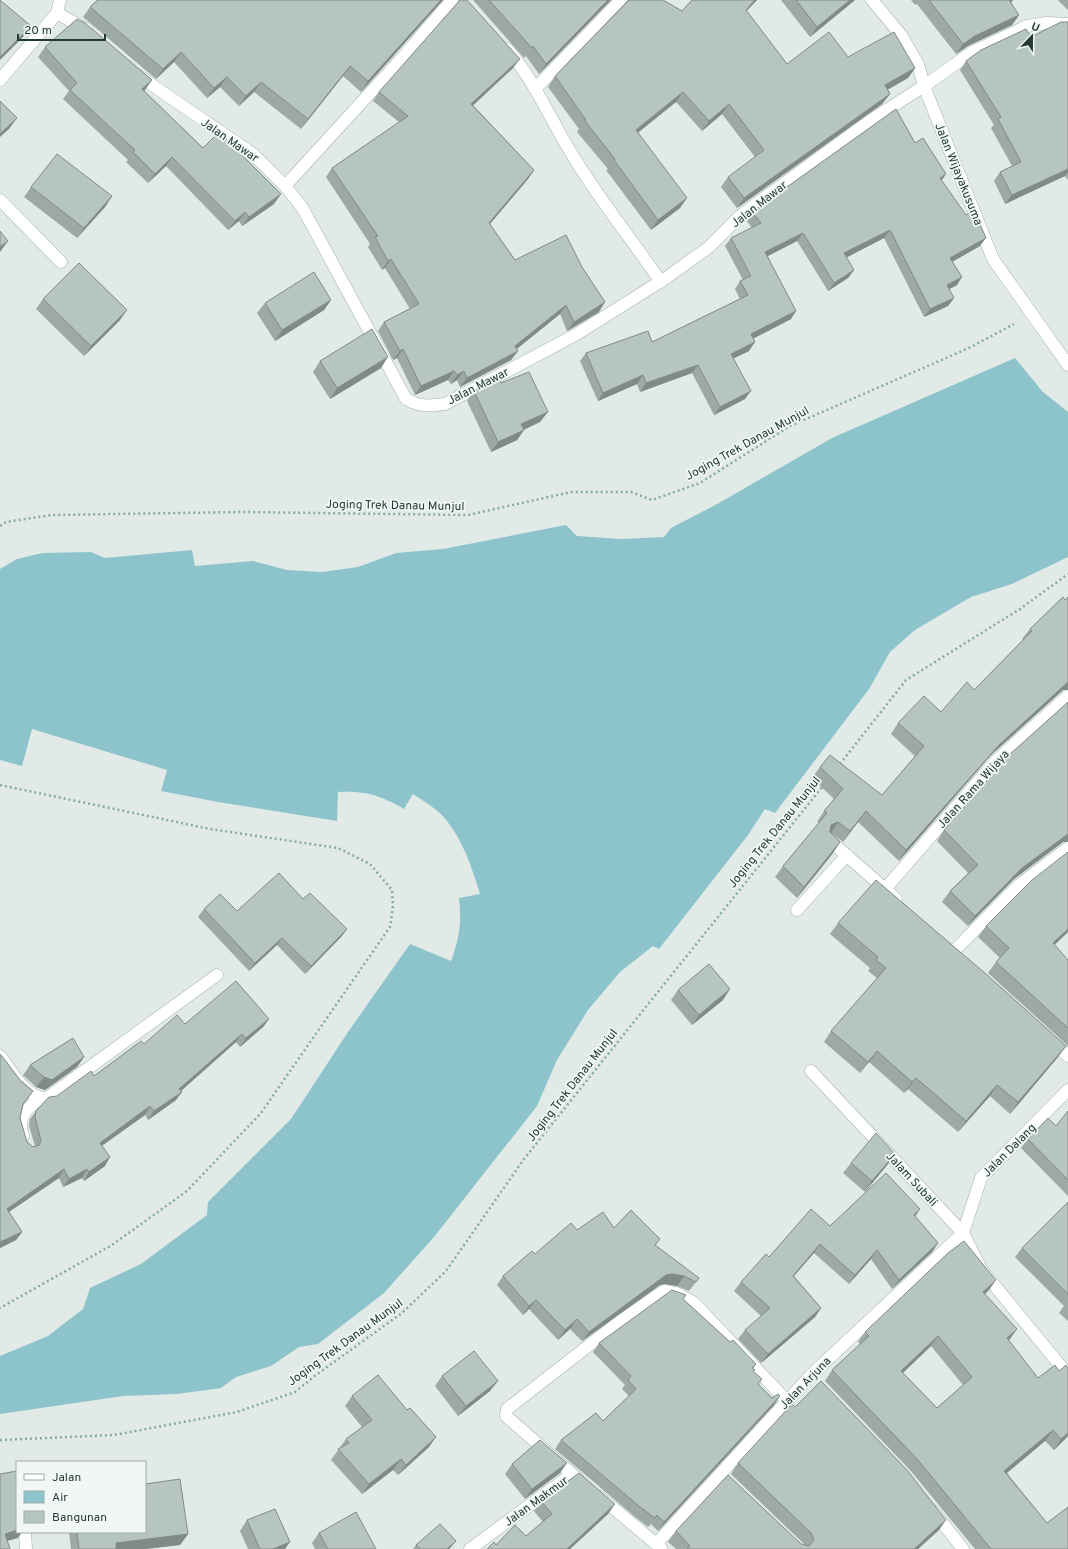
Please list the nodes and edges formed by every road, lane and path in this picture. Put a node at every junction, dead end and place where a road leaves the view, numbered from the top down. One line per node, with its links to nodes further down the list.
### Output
1 (60, 0): 5 (street)
2 (452, 0): 13 (street)
3 (621, 0): 12 (street)
4 (872, 0): 11 (street, Jalan Wijayakusuma)
5 (57, 13): 7 (street); 10 (street)
6 (1068, 24): 11 (street, Jalan Mawar)
7 (95, 37)
8 (497, 38): 12 (street)
9 (130, 68): 13 (street, Jalan Mawar)
10 (0, 80)
11 (924, 86): 16 (street, Jalan Mawar); 17 (street, Jalan Wijayakusuma)
12 (535, 89): 16 (street)
13 (285, 186): 16 (street, Jalan Mawar)
14 (0, 200): 15 (street)
15 (61, 262)
16 (661, 282)
17 (1032, 314): 18 (street, Jalan Wijayakusuma); 19 (path, Joging Trek Danau Munjul)
18 (1068, 365)
19 (0, 526)
20 (1068, 574): 22 (path)
21 (1068, 696): 27 (street, Jalan Rama Wijaya)
22 (837, 767)
23 (828, 780): 46 (path, Joging Trek Danau Munjul)
24 (829, 840): 26 (street)
25 (1068, 848): 31 (street)
26 (847, 855): 27 (street); 29 (street)
27 (885, 889): 28 (street)
28 (908, 909)
29 (797, 910)
30 (942, 940): 31 (street)
31 (954, 951): 32 (street)
32 (965, 961)
33 (217, 975): 39 (street)
34 (1045, 1035): 36 (street)
35 (0, 1056): 39 (street)
36 (1068, 1056)
37 (811, 1071): 41 (street, Jalam Subali)
38 (1068, 1090): 41 (street, Jalan Dalang)
39 (39, 1099): 40 (street)
40 (28, 1148)
41 (963, 1233): 42 (street); 43 (street, Jalan Arjuna)
42 (1068, 1375)
43 (810, 1376): 44 (street); 45 (street, Jalan Arjuna)
44 (821, 1387)
45 (787, 1401): 47 (street); 48 (street, Jalan Arjuna)
46 (0, 1440)
47 (572, 1474): 52 (street, Jalan Makmur); 54 (street, Jalan Makmur)
48 (720, 1474): 49 (street); 52 (street, Jalan Arjuna)
49 (731, 1485)
50 (924, 1500): 55 (street)
51 (25, 1533): 53 (street)
52 (659, 1546)
53 (26, 1549)
54 (470, 1549)
55 (963, 1549)

